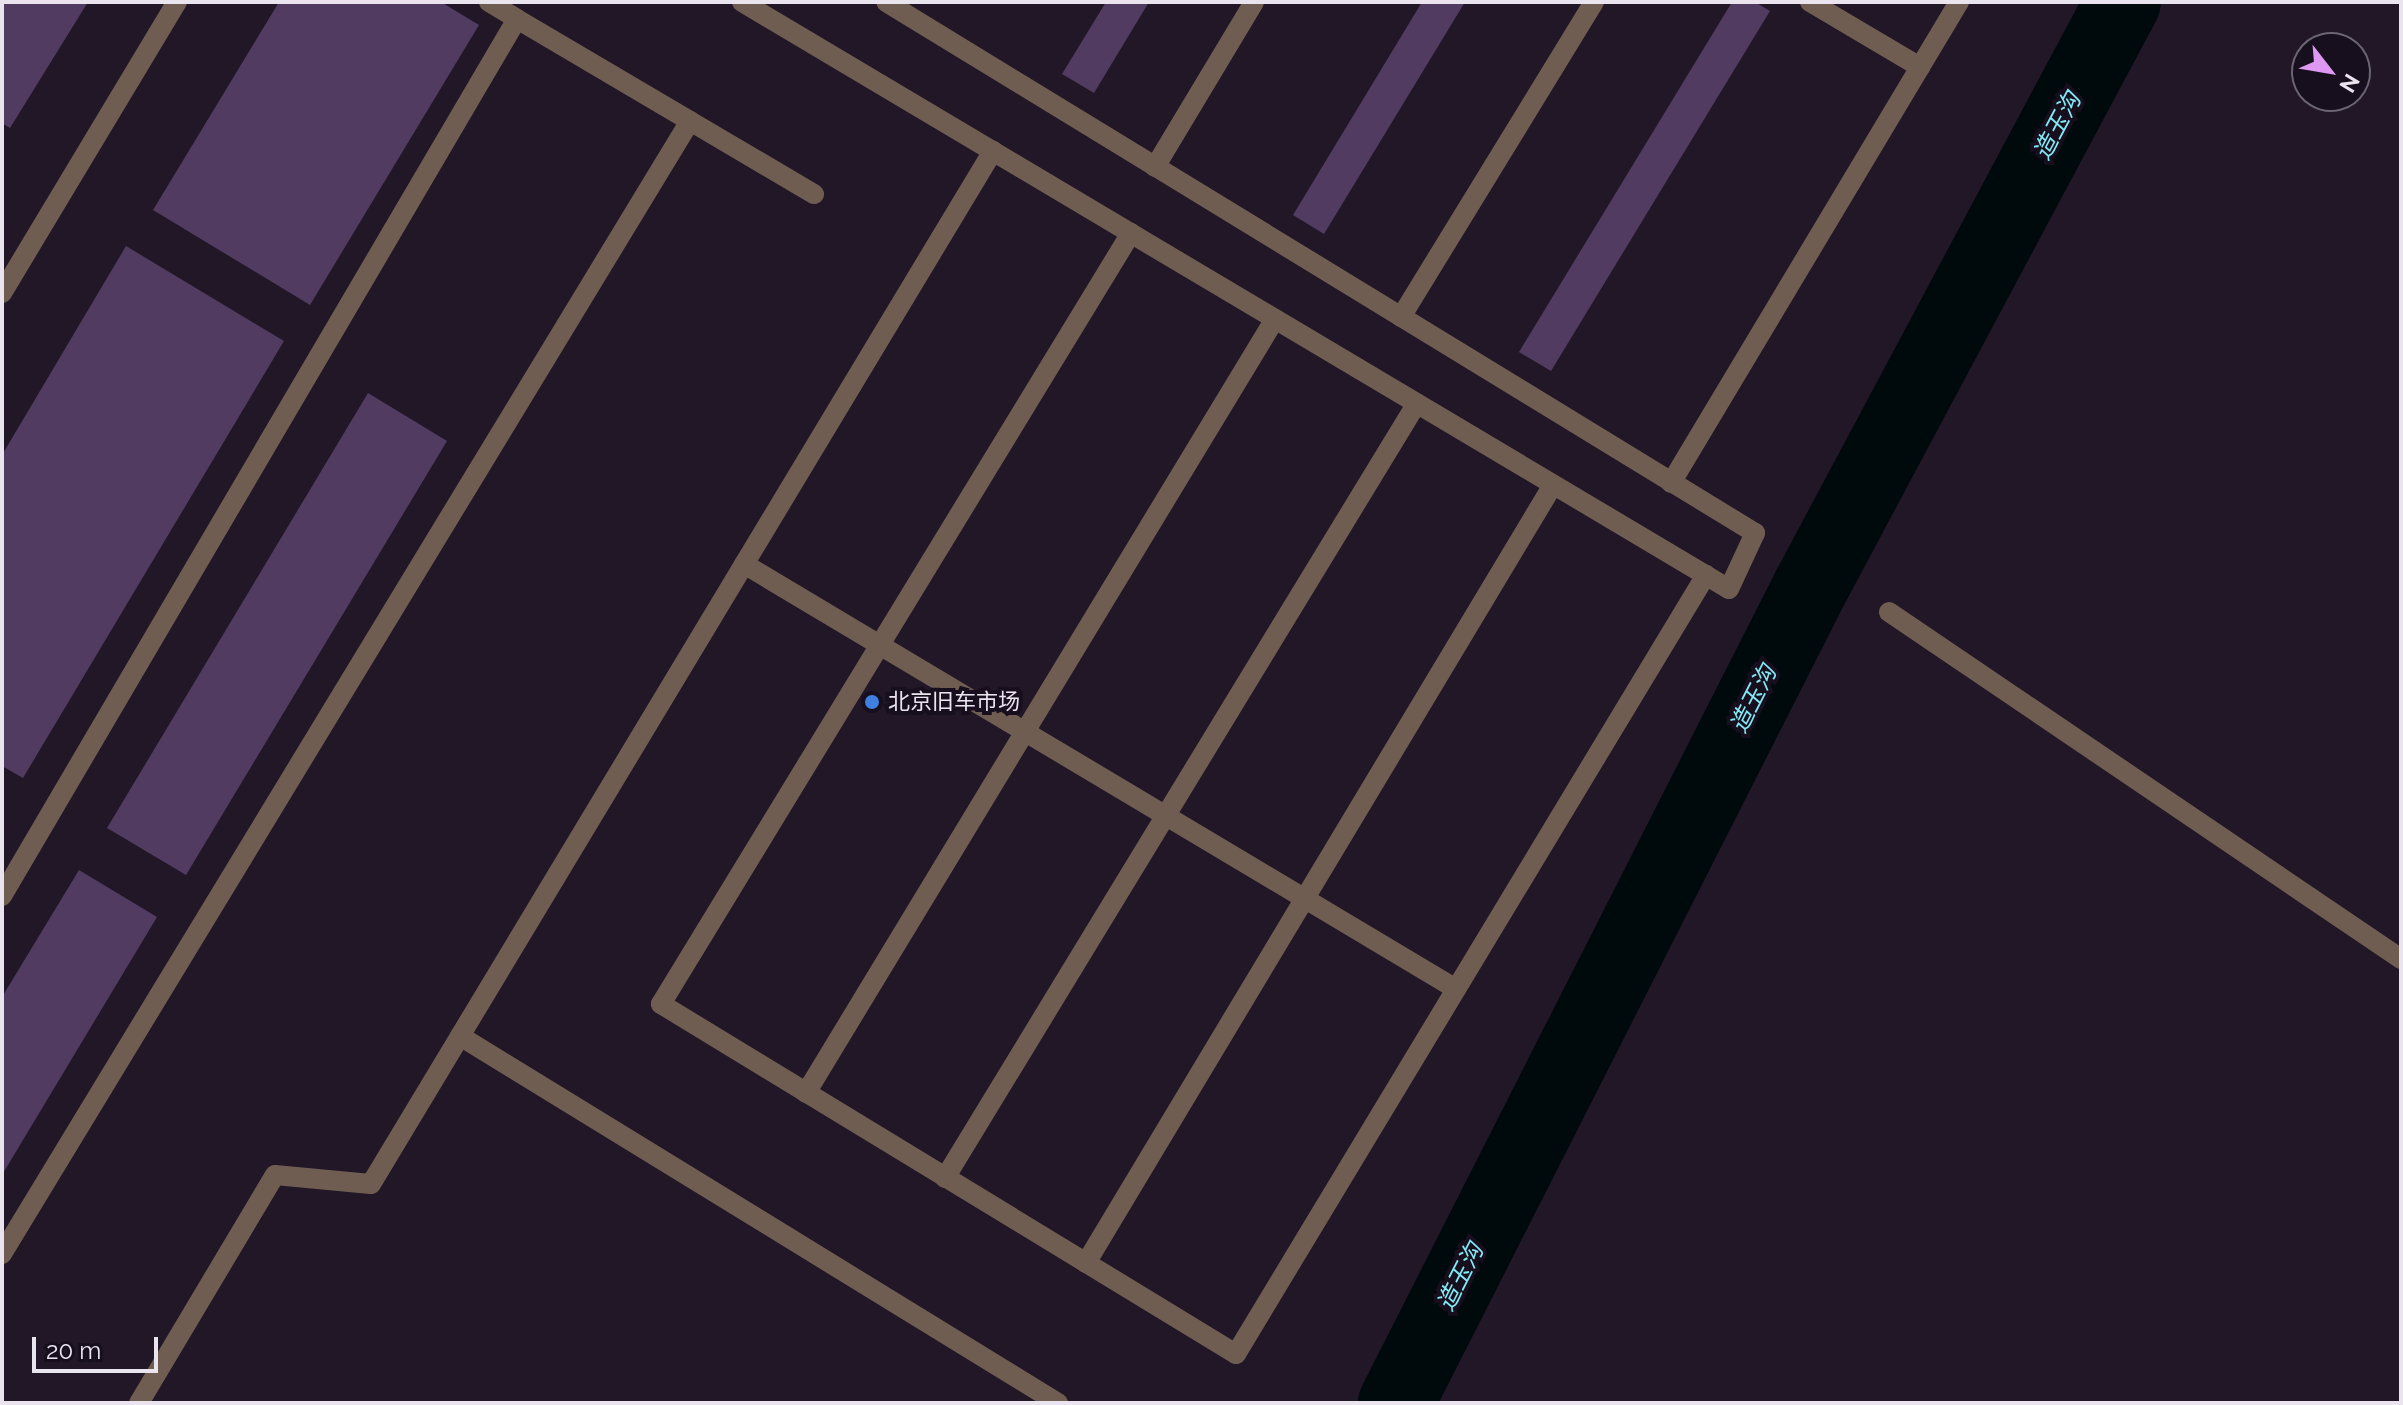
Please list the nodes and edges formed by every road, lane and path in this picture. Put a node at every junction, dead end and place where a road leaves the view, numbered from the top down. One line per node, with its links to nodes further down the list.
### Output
1 (177, 2): 16 (street)
2 (489, 2): 9 (street)
3 (742, 2): 12 (street)
4 (886, 2): 13 (street)
5 (1254, 2): 13 (street)
6 (1594, 2): 17 (street)
7 (1810, 2): 10 (street)
8 (1959, 2): 10 (street)
9 (517, 19): 11 (street); 28 (street)
10 (1920, 67): 20 (street)
11 (690, 121): 14 (street); 35 (street)
12 (993, 151): 15 (street); 22 (street)
13 (1155, 167): 17 (street)
14 (814, 194)
15 (1131, 233): 18 (street); 25 (street)
16 (2, 293)
17 (1401, 317): 20 (street)
18 (1275, 319): 19 (street); 26 (street)
19 (1417, 403): 21 (street); 27 (street)
20 (1671, 483): 23 (street)
21 (1553, 485): 23 (street); 29 (street)
22 (744, 564): 25 (street); 32 (street)
23 (1706, 575): 31 (street)
24 (1889, 612): 30 (street)
25 (880, 645): 26 (street); 33 (street)
26 (1025, 731): 27 (street); 33 (street)
27 (1166, 815): 29 (street); 34 (street)
28 (2, 896)
29 (1305, 898): 31 (street); 36 (street)
30 (2401, 959)
31 (1456, 989): 36 (street)
32 (460, 1036): 37 (street); 38 (street)
33 (806, 1093): 34 (street)
34 (945, 1178): 36 (street)
35 (2, 1254)
36 (1086, 1263)
37 (139, 1403)
38 (1058, 1403)

